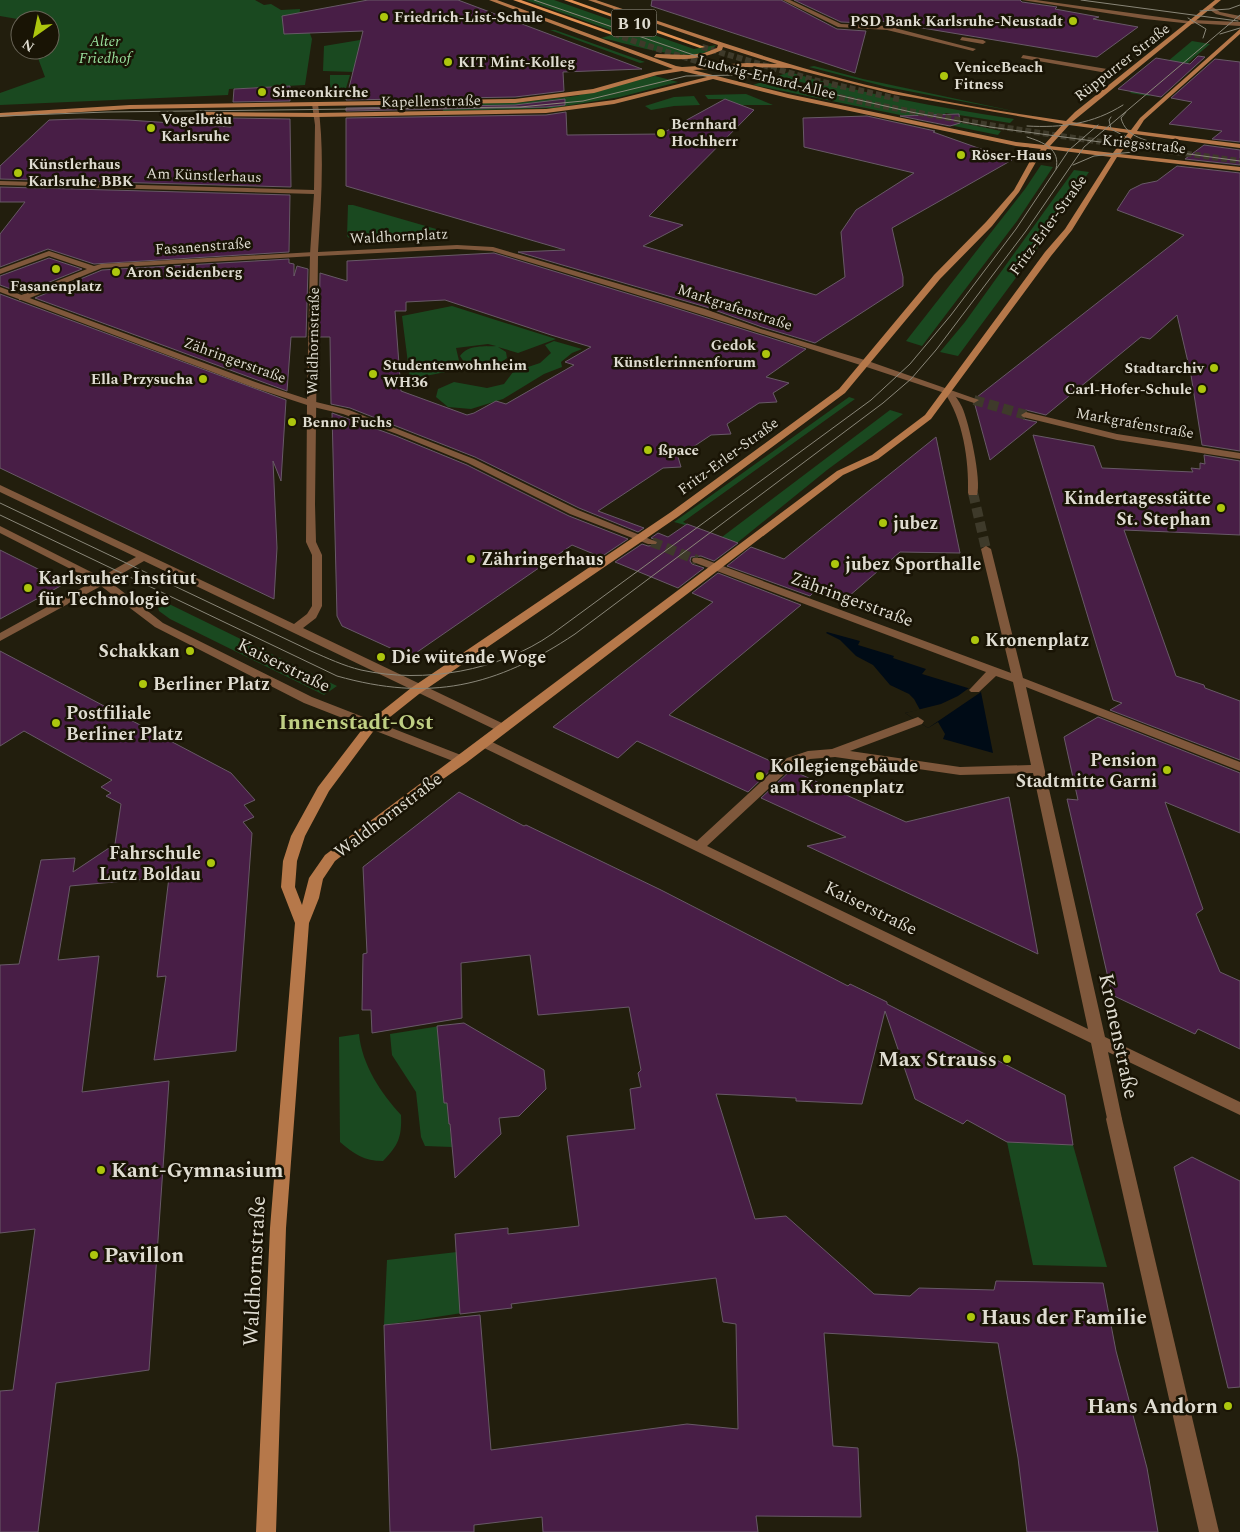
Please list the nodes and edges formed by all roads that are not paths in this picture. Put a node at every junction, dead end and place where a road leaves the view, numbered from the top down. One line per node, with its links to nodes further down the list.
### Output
1 (492, 0): 18 (main road, Ludwig-Erhard-Allee)
2 (516, 0): 12 (main road, B 10)
3 (567, 0): 16 (main road, B 10)
4 (591, 0): 15 (main road, Ludwig-Erhard-Allee)
5 (786, 0): 13 (street)
6 (1025, 0): 10 (street)
7 (1218, 0): 8 (main road, Rüppurrer Straße)
8 (1209, 7): 9 (street); 10 (main road, Rüppurrer Straße)
9 (1240, 21): 10 (street)
10 (1195, 22): 30 (main road, Rüppurrer Straße)
11 (1240, 31): 31 (main road)
12 (614, 34)
13 (932, 39): 14 (street); 17 (street)
14 (983, 42)
15 (721, 43): 18 (main road); 19 (main road, Ludwig-Erhard-Allee)
16 (702, 47)
17 (973, 48)
18 (635, 53): 23 (main road, Ludwig-Erhard-Allee)
19 (756, 54): 21 (main road); 22 (main road, Ludwig-Erhard-Allee)
20 (1023, 57): 24 (street)
21 (747, 65): 22 (main road, Kapellenstraße); 23 (main road, Kapellenstraße); 25 (main road, Kapellenstraße)
22 (795, 66): 30 (main road, Ludwig-Erhard-Allee)
23 (683, 69): 25 (main road, Ludwig-Erhard-Allee); 26 (main road, Kapellenstraße)
24 (1108, 71)
25 (712, 77): 29 (main road, Kapellenstraße); 33 (main road, Ludwig-Erhard-Allee)
26 (315, 104): 27 (main road, Kapellenstraße); 29 (street, Waldhornstraße)
27 (50, 112): 28 (main road, Kapellenstraße); 29 (main road, Kapellenstraße)
28 (0, 115)
29 (317, 115): 37 (street, Waldhornstraße)
30 (1067, 123): 31 (main road, Kriegsstraße); 33 (main road, Rüppurrer Straße)
31 (1132, 132): 32 (main road, Kriegsstraße); 34 (main road, Fritz-Erler-Straße)
32 (1240, 146)
33 (1045, 148): 34 (main road, Kriegsstraße); 44 (main road, Fritz-Erler-Straße)
34 (1115, 155): 35 (main road, Kriegsstraße); 45 (main road, Fritz-Erler-Straße)
35 (1240, 169)
36 (0, 184): 37 (street, Am Künstlerhaus)
37 (318, 192): 39 (street, Waldhornstraße)
38 (485, 248): 39 (street, Waldhornplatz); 44 (street, Markgrafenstraße)
39 (314, 254): 40 (street, Fasanenstraße); 47 (street, Waldhornstraße)
40 (95, 269): 41 (street); 43 (street)
41 (0, 272)
42 (1, 290): 43 (street, Zähringerstraße)
43 (22, 298): 47 (street, Zähringerstraße)
44 (865, 363): 45 (street, Markgrafenstraße); 62 (main road, Fritz-Erler-Straße)
45 (948, 392): 46 (street, Markgrafenstraße); 51 (street); 66 (main road, Fritz-Erler-Straße)
46 (974, 400)
47 (312, 404): 53 (street, Zähringerstraße); 58 (street, Waldhornstraße)
48 (1026, 415): 49 (street, Markgrafenstraße)
49 (1240, 456)
50 (0, 488): 55 (street)
51 (973, 493)
52 (0, 529): 57 (street, Kaiserstraße)
53 (652, 542)
54 (986, 549): 61 (street, Kronenstraße)
55 (144, 557): 57 (street); 58 (street)
56 (697, 560): 60 (street, Zähringerstraße)
57 (102, 581): 59 (street); 65 (street, Kaiserstraße)
58 (296, 628): 62 (street)
59 (0, 638)
60 (994, 671): 61 (street, Zähringerstraße); 63 (street)
61 (1018, 680): 70 (street, Zähringerstraße); 71 (street, Kronenstraße)
62 (420, 688): 65 (main road, Fritz-Erler-Straße); 66 (street)
63 (975, 690)
64 (918, 721): 68 (street)
65 (371, 726): 69 (street, Kaiserstraße); 73 (main road, Waldhornstraße)
66 (502, 728): 67 (main road, Waldhornstraße)
67 (484, 743): 69 (main road, Waldhornstraße); 72 (street, Kaiserstraße)
68 (835, 753): 71 (street); 72 (street)
69 (462, 760): 73 (main road, Waldhornstraße)
70 (1240, 767)
71 (1038, 769): 74 (street, Kronenstraße)
72 (699, 846): 74 (street, Kaiserstraße)
73 (302, 923): 76 (main road, Waldhornstraße)
74 (1098, 1041): 75 (street, Kaiserstraße); 77 (street, Kronenstraße)
75 (1240, 1110)
76 (266, 1532)
77 (1209, 1532)

